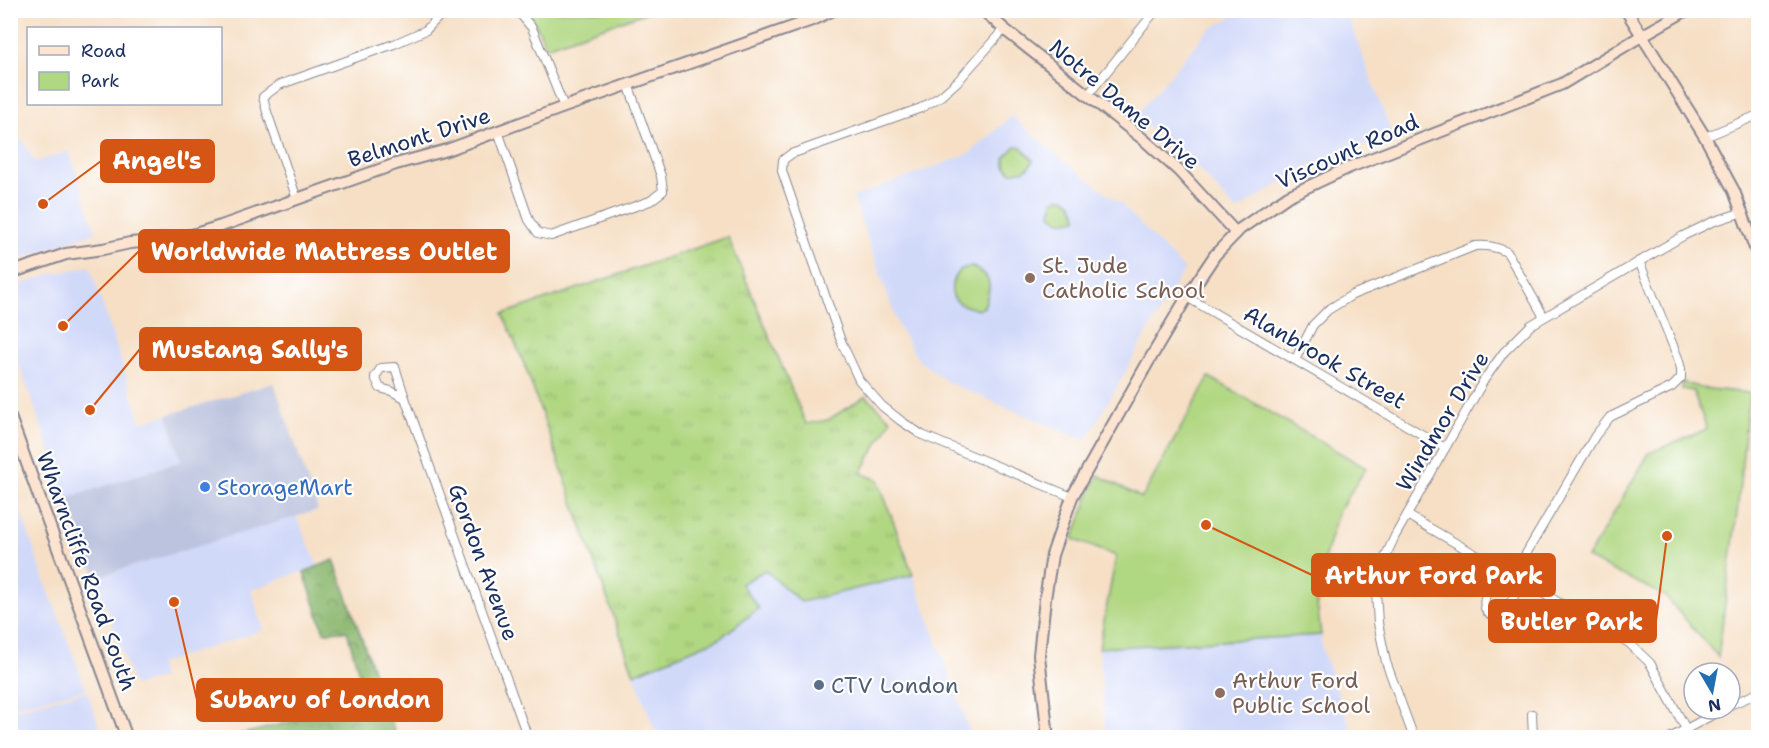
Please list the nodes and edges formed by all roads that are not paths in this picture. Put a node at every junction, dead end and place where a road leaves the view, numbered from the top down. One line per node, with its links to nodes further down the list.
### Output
1 (445, 10): 16 (street)
2 (517, 10): 12 (street)
3 (833, 10): 10 (street, Belmont Drive)
4 (983, 10): 8 (street, Notre Dame Drive)
5 (1156, 10): 11 (street)
6 (1626, 10): 9 (street)
7 (1687, 10): 9 (street, Viscount Road)
8 (1004, 30): 11 (street, Notre Dame Drive); 28 (street)
9 (1641, 36): 15 (street); 18 (street, Viscount Road)
10 (628, 84): 12 (street, Belmont Drive); 14 (street)
11 (1088, 95): 18 (street, Notre Dame Drive)
12 (564, 107): 14 (street, Belmont Drive)
13 (1758, 115): 15 (street)
14 (498, 131): 16 (street, Belmont Drive)
15 (1705, 137): 17 (street)
16 (297, 199): 21 (street, Belmont Drive)
17 (1743, 212): 19 (street); 20 (street, Windmor Drive)
18 (1236, 233): 22 (street, Viscount Road)
19 (1758, 256)
20 (1640, 261): 23 (street, Windmor Drive); 31 (street)
21 (10, 273)
22 (1187, 297): 24 (street, Alanbrook Street); 28 (street, Viscount Road)
23 (1544, 317): 24 (street); 27 (street, Windmor Drive)
24 (1295, 360): 27 (street, Alanbrook Street)
25 (405, 399): 25 (street, Gordon Avenue); 39 (street, Gordon Avenue)
26 (10, 417): 38 (street, Wharncliffe Road South)
27 (1445, 448): 29 (street, Windmor Drive)
28 (1072, 497): 40 (street, Viscount Road)
29 (1407, 515): 30 (street); 41 (street, Windmor Drive)
30 (1499, 568): 31 (street); 32 (street)
31 (1513, 576): 32 (street)
32 (1522, 581): 37 (street)
33 (1758, 693): 34 (street)
34 (1742, 700)
35 (1532, 714): 42 (street)
36 (1701, 721): 37 (street)
37 (1686, 729): 43 (street)
38 (127, 738)
39 (528, 738)
40 (1048, 738)
41 (1414, 738)
42 (1533, 738)
43 (1670, 738)

